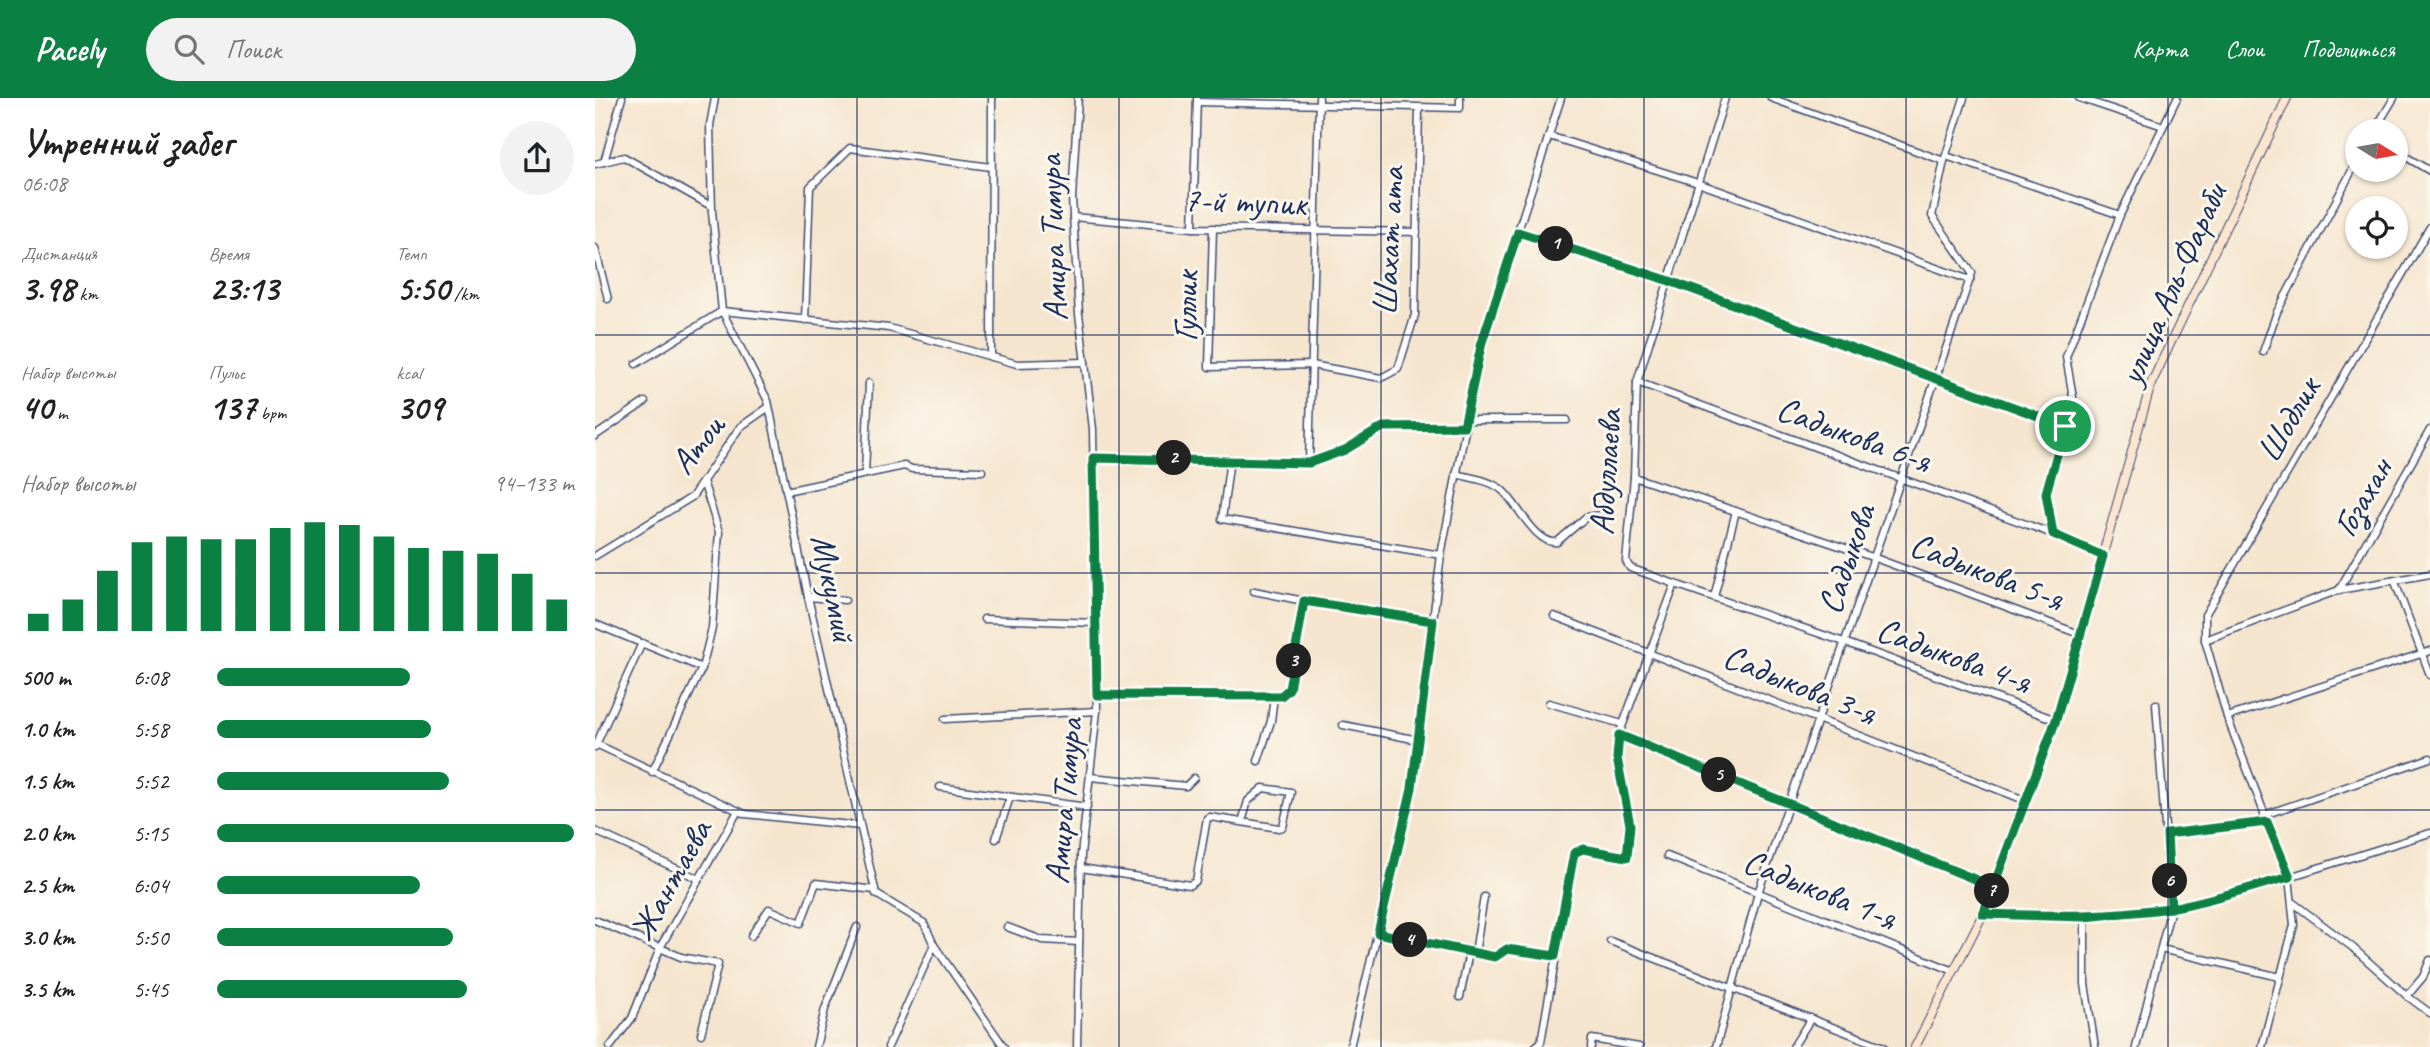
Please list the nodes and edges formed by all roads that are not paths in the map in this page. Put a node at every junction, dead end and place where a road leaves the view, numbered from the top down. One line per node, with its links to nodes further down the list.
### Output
1 (622, 98): 22 (street)
2 (715, 98): 28 (street, Мукумий)
3 (992, 98): 24 (street)
4 (1078, 98): 30 (street, Амира Тимура)
5 (1460, 98): 16 (street)
6 (1561, 98): 19 (street)
7 (1725, 98): 27 (street, Абдуллаева)
8 (1771, 98): 21 (street)
9 (1964, 98): 21 (street)
10 (2079, 98): 18 (street)
11 (2177, 98): 18 (street)
12 (2287, 98): 73 (main road, улица Аль-Фараби)
13 (2393, 98): 17 (street)
14 (1197, 100): 15 (street); 32 (street, Гуллик)
15 (1319, 102): 16 (street); 34 (street, Шахат ата)
16 (1419, 108): 35 (street, Шахат ата)
17 (2381, 119)
18 (2163, 126): 29 (street)
19 (1549, 136): 27 (street); 36 (street)
20 (2408, 158): 25 (street)
21 (1945, 159): 29 (street); 39 (street)
22 (604, 162): 23 (street); 28 (street)
23 (595, 164)
24 (991, 167): 42 (street); 44 (street)
25 (2430, 171)
26 (2346, 182): 43 (street)
27 (1698, 183): 38 (street, Абдуллаева); 39 (street)
28 (712, 206): 41 (street, Мукумий)
29 (2120, 215): 55 (street)
30 (1073, 217): 32 (street, 7-й тупик); 45 (street, Амира Тимура)
31 (2430, 227): 90 (street, Шодлик)
32 (1193, 228): 33 (street, 7-й тупик)
33 (1213, 228): 34 (street, 7-й тупик); 47 (street, Гуллик)
34 (1315, 229): 35 (street, 7-й тупик); 47 (street, Шахат ата)
35 (1417, 232): 47 (street, Шахат ата)
36 (1518, 232): 38 (street); 54 (street)
37 (595, 248): 40 (street)
38 (1667, 280): 48 (street); 49 (street, Абдуллаева)
39 (1969, 280): 48 (street, Садыкова)
40 (608, 299)
41 (722, 311): 42 (street); 46 (street); 52 (street, Мукумий)
42 (805, 320): 44 (street)
43 (2263, 352)
44 (991, 358): 45 (street)
45 (1085, 362): 58 (street, Амира Тимура)
46 (636, 363)
47 (1312, 365): 60 (street, Шахат ата)
48 (1936, 380): 55 (street); 65 (street, Садыкова)
49 (1637, 382): 64 (street, Абдуллаева); 65 (street, Садыкова 6-я)
50 (869, 383): 62 (street)
51 (645, 402): 57 (street, Атои)
52 (769, 407): 66 (street, Атои); 67 (street, Мукумий)
53 (1567, 421): 54 (street)
54 (1465, 423): 60 (street); 63 (street)
55 (2065, 426): 70 (street)
56 (2430, 430): 78 (street, Гозахан)
57 (595, 436)
58 (1093, 458): 59 (street); 87 (street, Амира Тимура)
59 (1230, 459): 60 (street); 71 (street)
60 (1309, 463)
61 (982, 471): 62 (street)
62 (865, 474): 67 (street)
63 (1456, 474): 69 (street); 71 (street)
64 (1635, 477): 68 (street, Садыкова 5-я); 77 (street, Абдуллаева)
65 (1902, 480): 70 (street, Садыкова 6-я); 74 (street, Садыкова)
66 (703, 481): 72 (street, Атои); 96 (street, Жантаева)
67 (786, 491): 80 (street, Мукумий)
68 (1736, 511): 74 (street, Садыкова 5-я); 81 (street)
69 (1609, 514)
70 (2053, 534): 73 (street, Садыкова 6-я)
71 (1441, 555): 86 (street)
72 (595, 556)
73 (2103, 556): 89 (main road, улица Аль-Фараби)
74 (1875, 558): 89 (street, Садыкова 5-я); 91 (street, Садыкова)
75 (2430, 574): 76 (street)
76 (2395, 582): 78 (street); 95 (street)
77 (1675, 584): 81 (street, Садыкова 4-я); 94 (street)
78 (2339, 590): 90 (street)
79 (1254, 591): 83 (street)
80 (808, 597): 82 (street); 125 (street, Мукумий)
81 (1714, 597): 91 (street, Садыкова 4-я)
82 (845, 600)
83 (1304, 601): 86 (street); 99 (street)
84 (1553, 616): 94 (street, Садыкова 3-я)
85 (984, 619): 87 (street)
86 (1433, 621): 110 (street)
87 (1096, 623): 98 (street, Амира Тимура)
88 (595, 624): 92 (street)
89 (2082, 635): 106 (main road, улица Аль-Фараби)
90 (2205, 640): 103 (street)
91 (1845, 642): 105 (street, Садыкова); 106 (street, Садыкова 4-я)
92 (642, 643): 96 (street); 111 (street)
93 (2430, 651): 95 (street)
94 (1651, 653): 105 (street, Садыкова 3-я); 108 (street)
95 (2422, 653): 97 (street); 103 (street)
96 (702, 668): 114 (street, Жантаева)
97 (2430, 675)
98 (1097, 695): 99 (street); 102 (street, Амира Тимура)
99 (1274, 696): 113 (street)
100 (1549, 703): 108 (street)
101 (2156, 704): 128 (street)
102 (1097, 711): 104 (street); 115 (street, Амира Тимура)
103 (2227, 717): 123 (street)
104 (945, 719)
105 (1817, 720): 119 (street, Садыкова 3-я); 120 (street, Садыкова)
106 (2056, 720): 119 (main road, улица Аль-Фараби)
107 (1343, 724): 110 (street)
108 (1622, 724): 109 (street)
109 (1619, 735): 120 (street); 153 (street)
110 (1418, 740): 145 (street)
111 (596, 746): 114 (street)
112 (2430, 758): 123 (street)
113 (1258, 761)
114 (652, 772): 122 (street)
115 (1090, 776): 116 (street); 121 (street, Амира Тимура)
116 (1194, 778)
117 (940, 787): 118 (street)
118 (1010, 797): 121 (street); 129 (street)
119 (2027, 801): 134 (main road, улица Аль-Фараби)
120 (1788, 803): 134 (street); 136 (street, Садыкова)
121 (1087, 807): 131 (street, Амира Тимура)
122 (738, 811): 125 (street); 133 (street, Жантаева)
123 (2265, 819): 128 (street); 132 (street)
124 (1242, 822): 124 (street); 131 (street)
125 (860, 826): 135 (street, Мукумий)
126 (595, 831): 133 (street)
127 (2430, 833): 132 (street)
128 (2167, 834): 139 (street)
129 (996, 839)
130 (1667, 856): 136 (street, Садыкова 1-я)
131 (1081, 868): 148 (street, Амира Тимура)
132 (2290, 877): 138 (street); 139 (street)
133 (699, 879): 150 (street, Жантаева)
134 (1994, 887): 140 (main road, улица Аль-Фараби)
135 (875, 890): 146 (street); 149 (street)
136 (1758, 892): 155 (street, Садыкова 1-я); 157 (street, Садыкова)
137 (1484, 897): 152 (street)
138 (2292, 902): 156 (street); 159 (street)
139 (2171, 908): 141 (street); 151 (street)
140 (1983, 914): 141 (street); 155 (main road, улица Аль-Фараби)
141 (2085, 917): 176 (street)
142 (595, 920): 150 (street)
143 (857, 927): 164 (street)
144 (1007, 927): 148 (street)
145 (1378, 933): 152 (street); 168 (street)
146 (751, 936)
147 (1610, 940): 157 (street)
148 (1079, 942): 167 (street, Амира Тимура)
149 (934, 944): 165 (street); 166 (street)
150 (661, 946): 162 (street); 163 (street, Жантаева)
151 (2161, 949): 156 (street); 177 (street)
152 (1472, 952): 153 (street); 158 (street)
153 (1555, 956): 169 (street)
154 (2430, 960): 159 (street)
155 (1954, 971): 175 (main road, улица Аль-Фараби)
156 (2280, 976): 178 (street)
157 (1732, 986): 161 (street); 172 (street, Садыкова)
158 (1460, 996)
159 (2407, 996): 160 (street)
160 (2430, 1013)
161 (1811, 1018): 173 (street); 174 (street)
162 (701, 1034)
163 (610, 1047)
164 (816, 1047)
165 (888, 1047)
166 (1004, 1047)
167 (1077, 1047)
168 (1350, 1047)
169 (1535, 1047)
170 (1591, 1047): 171 (street)
171 (1639, 1047)
172 (1716, 1047)
173 (1793, 1047)
174 (1884, 1047)
175 (1915, 1047)
176 (2095, 1047)
177 (2136, 1047)
178 (2262, 1047)

